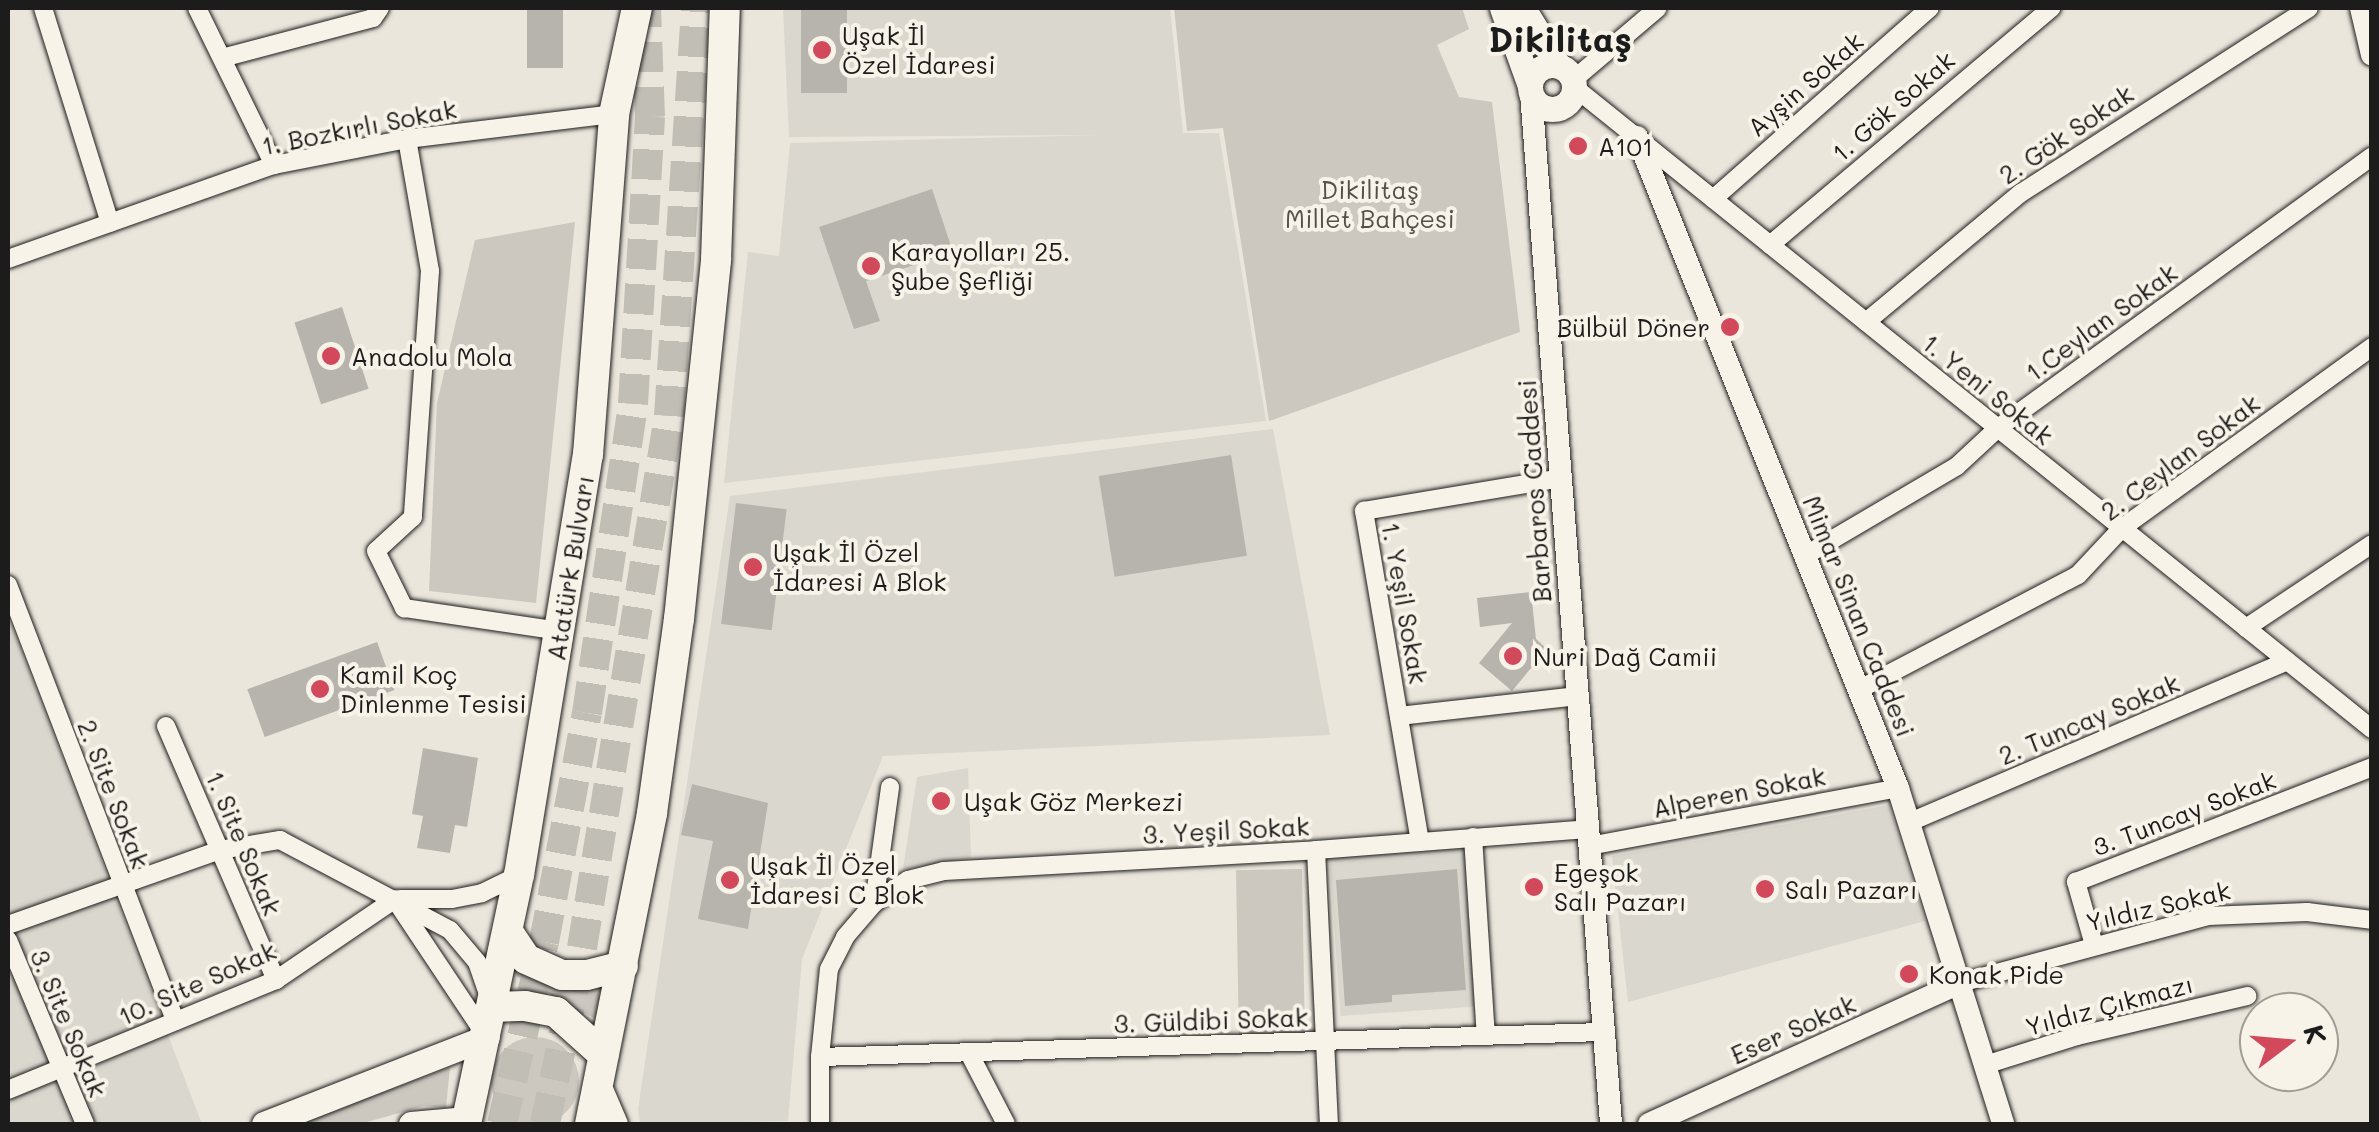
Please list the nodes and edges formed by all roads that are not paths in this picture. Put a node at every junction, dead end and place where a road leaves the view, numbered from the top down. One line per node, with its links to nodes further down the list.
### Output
1 (43, 8): 23 (street)
2 (197, 8): 14 (street)
3 (380, 8): 14 (street)
4 (637, 8): 17 (highway, Atatürk Bulvarı)
5 (725, 8): 60 (highway)
6 (1502, 8): 16 (main road)
7 (1523, 8): 15 (main road)
8 (1658, 8): 15 (street)
9 (1930, 8): 22 (street, Ayşin Sokak)
10 (2051, 8): 24 (street, 1. Gök Sokak)
11 (2310, 8): 26 (street, 2. Gök Sokak)
12 (2365, 15): 13 (street)
13 (2372, 55)
14 (222, 58): 21 (street)
15 (1568, 77): 16 (main road); 16 (main road); 18 (street, 1. Yeni Sokak)
16 (1530, 90): 29 (street, Barbaros Caddesi)
17 (614, 114): 19 (street, 1. Bozkırlı Sokak); 35 (highway, Atatürk Bulvarı)
18 (1636, 138): 22 (street, 1. Yeni Sokak); 32 (street, Mimar Sinan Caddesi)
19 (407, 139): 21 (street, 1. Bozkırlı Sokak); 35 (street)
20 (2372, 156): 28 (street, 1.Ceylan Sokak)
21 (274, 165): 23 (street, 1. Bozkırlı Sokak)
22 (1713, 199): 24 (street, 1. Yeni Sokak)
23 (110, 223): 25 (street, 1. Bozkırlı Sokak)
24 (1770, 245): 26 (street, 1. Yeni Sokak)
25 (8, 259)
26 (1866, 322): 28 (street, 1. Yeni Sokak)
27 (2372, 347): 30 (street, 2. Ceylan Sokak)
28 (1998, 428): 30 (street, 1. Yeni Sokak); 32 (street, 1.Ceylan Sokak)
29 (1560, 478): 38 (street, Barbaros Caddesi); 39 (street, 1. Yeşil Sokak)
30 (2122, 528): 34 (street, 1. Yeni Sokak); 37 (street, 2. Ceylan Sokak)
31 (2372, 544): 34 (street)
32 (1806, 555): 37 (street, Mimar Sinan Caddesi)
33 (8, 586): 52 (street, 2. Site Sokak)
34 (2246, 628): 36 (street, 1. Yeni Sokak)
35 (560, 631): 51 (highway, Atatürk Bulvarı)
36 (2287, 662): 41 (street, 1. Yeni Sokak); 45 (street, 2. Tuncay Sokak)
37 (1860, 690): 44 (street, Mimar Sinan Caddesi)
38 (1578, 696): 39 (street); 47 (street, Barbaros Caddesi)
39 (1399, 716): 48 (street, 1. Yeşil Sokak)
40 (166, 726): 49 (street, 1. Site Sokak)
41 (2370, 726)
42 (2372, 767): 59 (street, 3. Tuncay Sokak)
43 (890, 786): 54 (street)
44 (1898, 788): 45 (street, Mimar Sinan Caddesi); 47 (street, Alperen Sokak)
45 (1910, 822): 62 (street, Mimar Sinan Caddesi)
46 (1473, 837): 47 (street, 3. Yeşil Sokak); 48 (street, 3. Yeşil Sokak); 67 (street)
47 (1588, 837): 66 (street, Barbaros Caddesi)
48 (1420, 842): 50 (street, 3. Yeşil Sokak)
49 (220, 850): 52 (street); 53 (street); 61 (street, 1. Site Sokak)
50 (1316, 850): 54 (street, 3. Yeşil Sokak); 68 (street)
51 (519, 875): 53 (street); 57 (highway, Atatürk Bulvarı)
52 (121, 882): 56 (street); 64 (street, 2. Site Sokak)
53 (394, 899): 61 (street, 10. Site Sokak); 65 (street); 65 (street)
54 (874, 903): 70 (street)
55 (2372, 920): 59 (street, Yıldız Sokak)
56 (8, 925)
57 (508, 932): 60 (highway); 65 (highway, Atatürk Bulvarı)
58 (8, 940): 72 (street, 3. Site Sokak)
59 (2094, 945): 62 (street, Yıldız Sokak)
60 (623, 966): 73 (highway)
61 (276, 980): 64 (street, 10. Site Sokak)
62 (1960, 983): 71 (street, Mimar Sinan Caddesi); 85 (street, Eser Sokak)
63 (2239, 998): 71 (street, Yıldız Çıkmazı)
64 (175, 1021): 72 (street, 10. Site Sokak)
65 (490, 1022): 73 (highway); 75 (highway, Atatürk Bulvarı); 77 (main road)
66 (1604, 1032): 67 (street, 3. Güldibi Sokak); 84 (street, Barbaros Caddesi)
67 (1486, 1036): 68 (street, 3. Güldibi Sokak)
68 (1324, 1041): 69 (street, 3. Güldibi Sokak); 83 (street)
69 (970, 1053): 70 (street, 3. Güldibi Sokak); 82 (street)
70 (820, 1058): 81 (street)
71 (1985, 1065): 86 (street, Mimar Sinan Caddesi)
72 (61, 1068): 74 (street, 10. Site Sokak); 76 (street, 3. Site Sokak)
73 (602, 1068): 79 (highway); 80 (street)
74 (8, 1090)
75 (470, 1123): 78 (main road)
76 (85, 1124)
77 (264, 1124)
78 (411, 1124)
79 (590, 1124)
80 (616, 1124)
81 (820, 1124)
82 (1006, 1124)
83 (1328, 1124)
84 (1611, 1124)
85 (1649, 1124)
86 (2003, 1124)

